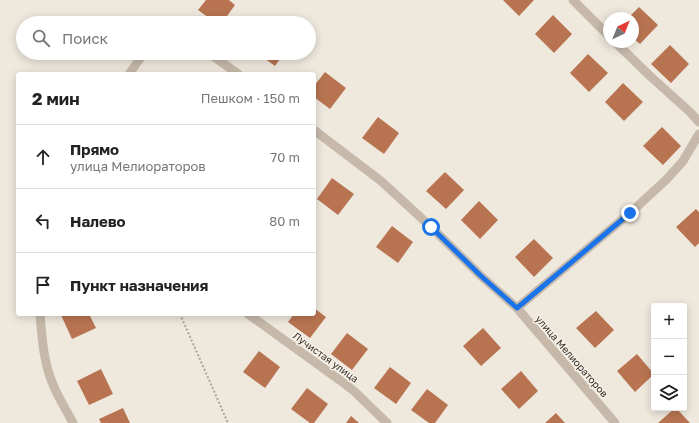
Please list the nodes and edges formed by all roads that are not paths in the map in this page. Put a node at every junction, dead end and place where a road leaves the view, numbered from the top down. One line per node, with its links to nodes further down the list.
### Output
1 (573, 0): 2 (street)
2 (603, 30)
3 (621, 48): 8 (street)
4 (139, 60): 6 (street)
5 (219, 60): 7 (street)
6 (130, 72)
7 (235, 72)
8 (699, 122)
9 (316, 132): 11 (street, улица Мелиораторов)
10 (699, 134): 11 (street)
11 (517, 308): 16 (street, улица Мелиораторов)
12 (40, 316): 14 (street)
13 (251, 316): 15 (street, Лучистая улица)
14 (73, 423)
15 (387, 423)
16 (615, 423)

